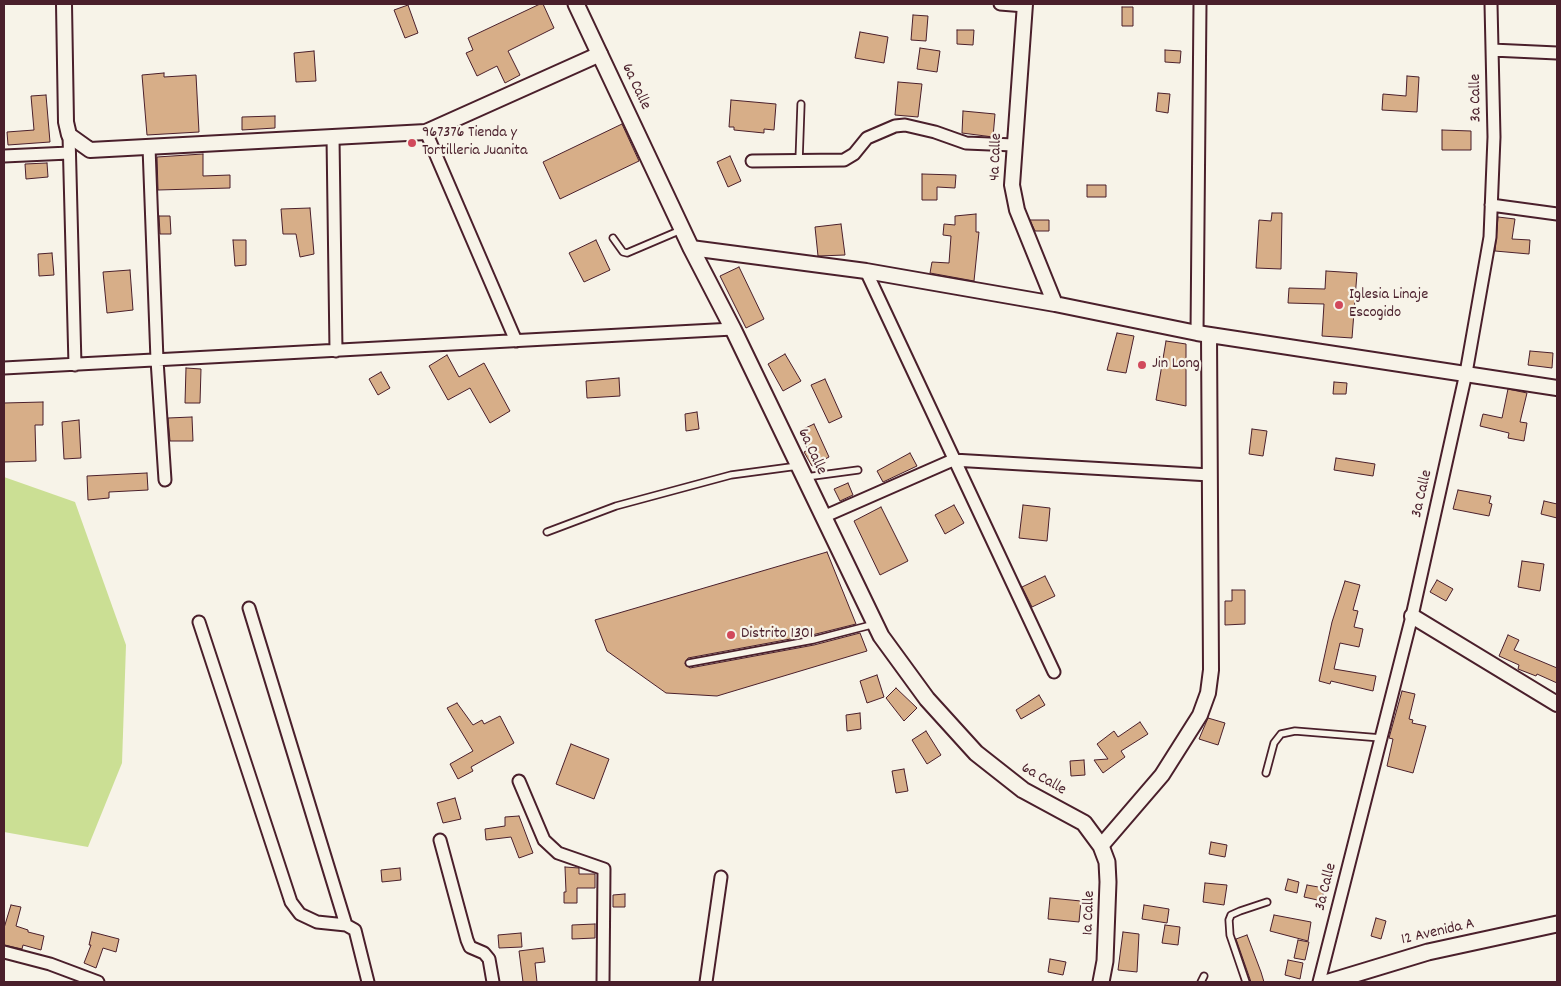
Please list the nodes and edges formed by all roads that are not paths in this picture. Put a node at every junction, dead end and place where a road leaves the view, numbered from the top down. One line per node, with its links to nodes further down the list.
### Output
1 (64, 4): 12 (street)
2 (576, 4): 9 (main road, 6a Calle)
3 (1000, 4): 6 (street)
4 (1200, 4): 28 (street)
5 (1491, 4): 7 (street, 3a Calle)
6 (1025, 5): 14 (street, 4a Calle)
7 (1492, 50): 8 (street); 20 (street, 3a Calle)
8 (1557, 53)
9 (600, 54): 11 (street); 22 (main road, 6a Calle)
10 (801, 104): 18 (lane)
11 (426, 132): 13 (street); 29 (street)
12 (69, 135): 15 (street); 16 (street)
13 (333, 136): 15 (street); 30 (street)
14 (1014, 145): 18 (street); 26 (street, 4a Calle)
15 (149, 147): 31 (street)
16 (70, 153): 17 (street); 32 (street)
17 (4, 156)
18 (799, 160): 19 (street)
19 (752, 161)
20 (1491, 205): 21 (street); 34 (street, 3a Calle)
21 (1557, 214)
22 (682, 229): 23 (lane); 24 (main road, 6a Calle)
23 (613, 238)
24 (691, 248): 25 (street); 27 (main road, 6a Calle)
25 (866, 271): 26 (street); 36 (street)
26 (1055, 304): 28 (street)
27 (733, 329): 29 (street); 38 (main road, 6a Calle)
28 (1203, 334): 34 (street); 39 (street)
29 (516, 341): 30 (street)
30 (336, 351): 31 (street)
31 (157, 360): 32 (street); 40 (street)
32 (74, 365): 33 (street)
33 (4, 368)
34 (1466, 373): 35 (street); 44 (street, 3a Calle)
35 (1557, 388)
36 (953, 460): 39 (street); 41 (street); 48 (street)
37 (858, 470): 38 (lane)
38 (802, 472): 41 (main road, 6a Calle); 42 (lane)
39 (1210, 475): 54 (street)
40 (165, 480)
41 (823, 516): 46 (main road, 6a Calle)
42 (547, 532)
43 (249, 608): 58 (street)
44 (1412, 616): 49 (street); 50 (street, 3a Calle)
45 (199, 622): 58 (street)
46 (875, 624): 47 (lane); 54 (main road, 6a Calle)
47 (689, 663)
48 (1054, 672)
49 (1557, 704)
50 (1381, 738): 51 (lane); 69 (street, 3a Calle)
51 (1266, 772)
52 (519, 781): 64 (street)
53 (440, 840): 63 (street)
54 (1101, 846): 66 (main road, 1a Calle)
55 (721, 878): 65 (street)
56 (1267, 902): 68 (lane)
57 (1557, 924): 70 (main road, 12 Avenida A)
58 (346, 925): 62 (street)
59 (4, 952): 61 (street)
60 (1204, 976): 67 (lane)
61 (98, 982)
62 (368, 982)
63 (493, 982)
64 (603, 982)
65 (706, 982)
66 (1101, 982)
67 (1201, 982)
68 (1246, 982)
69 (1319, 982)
70 (1329, 982)

